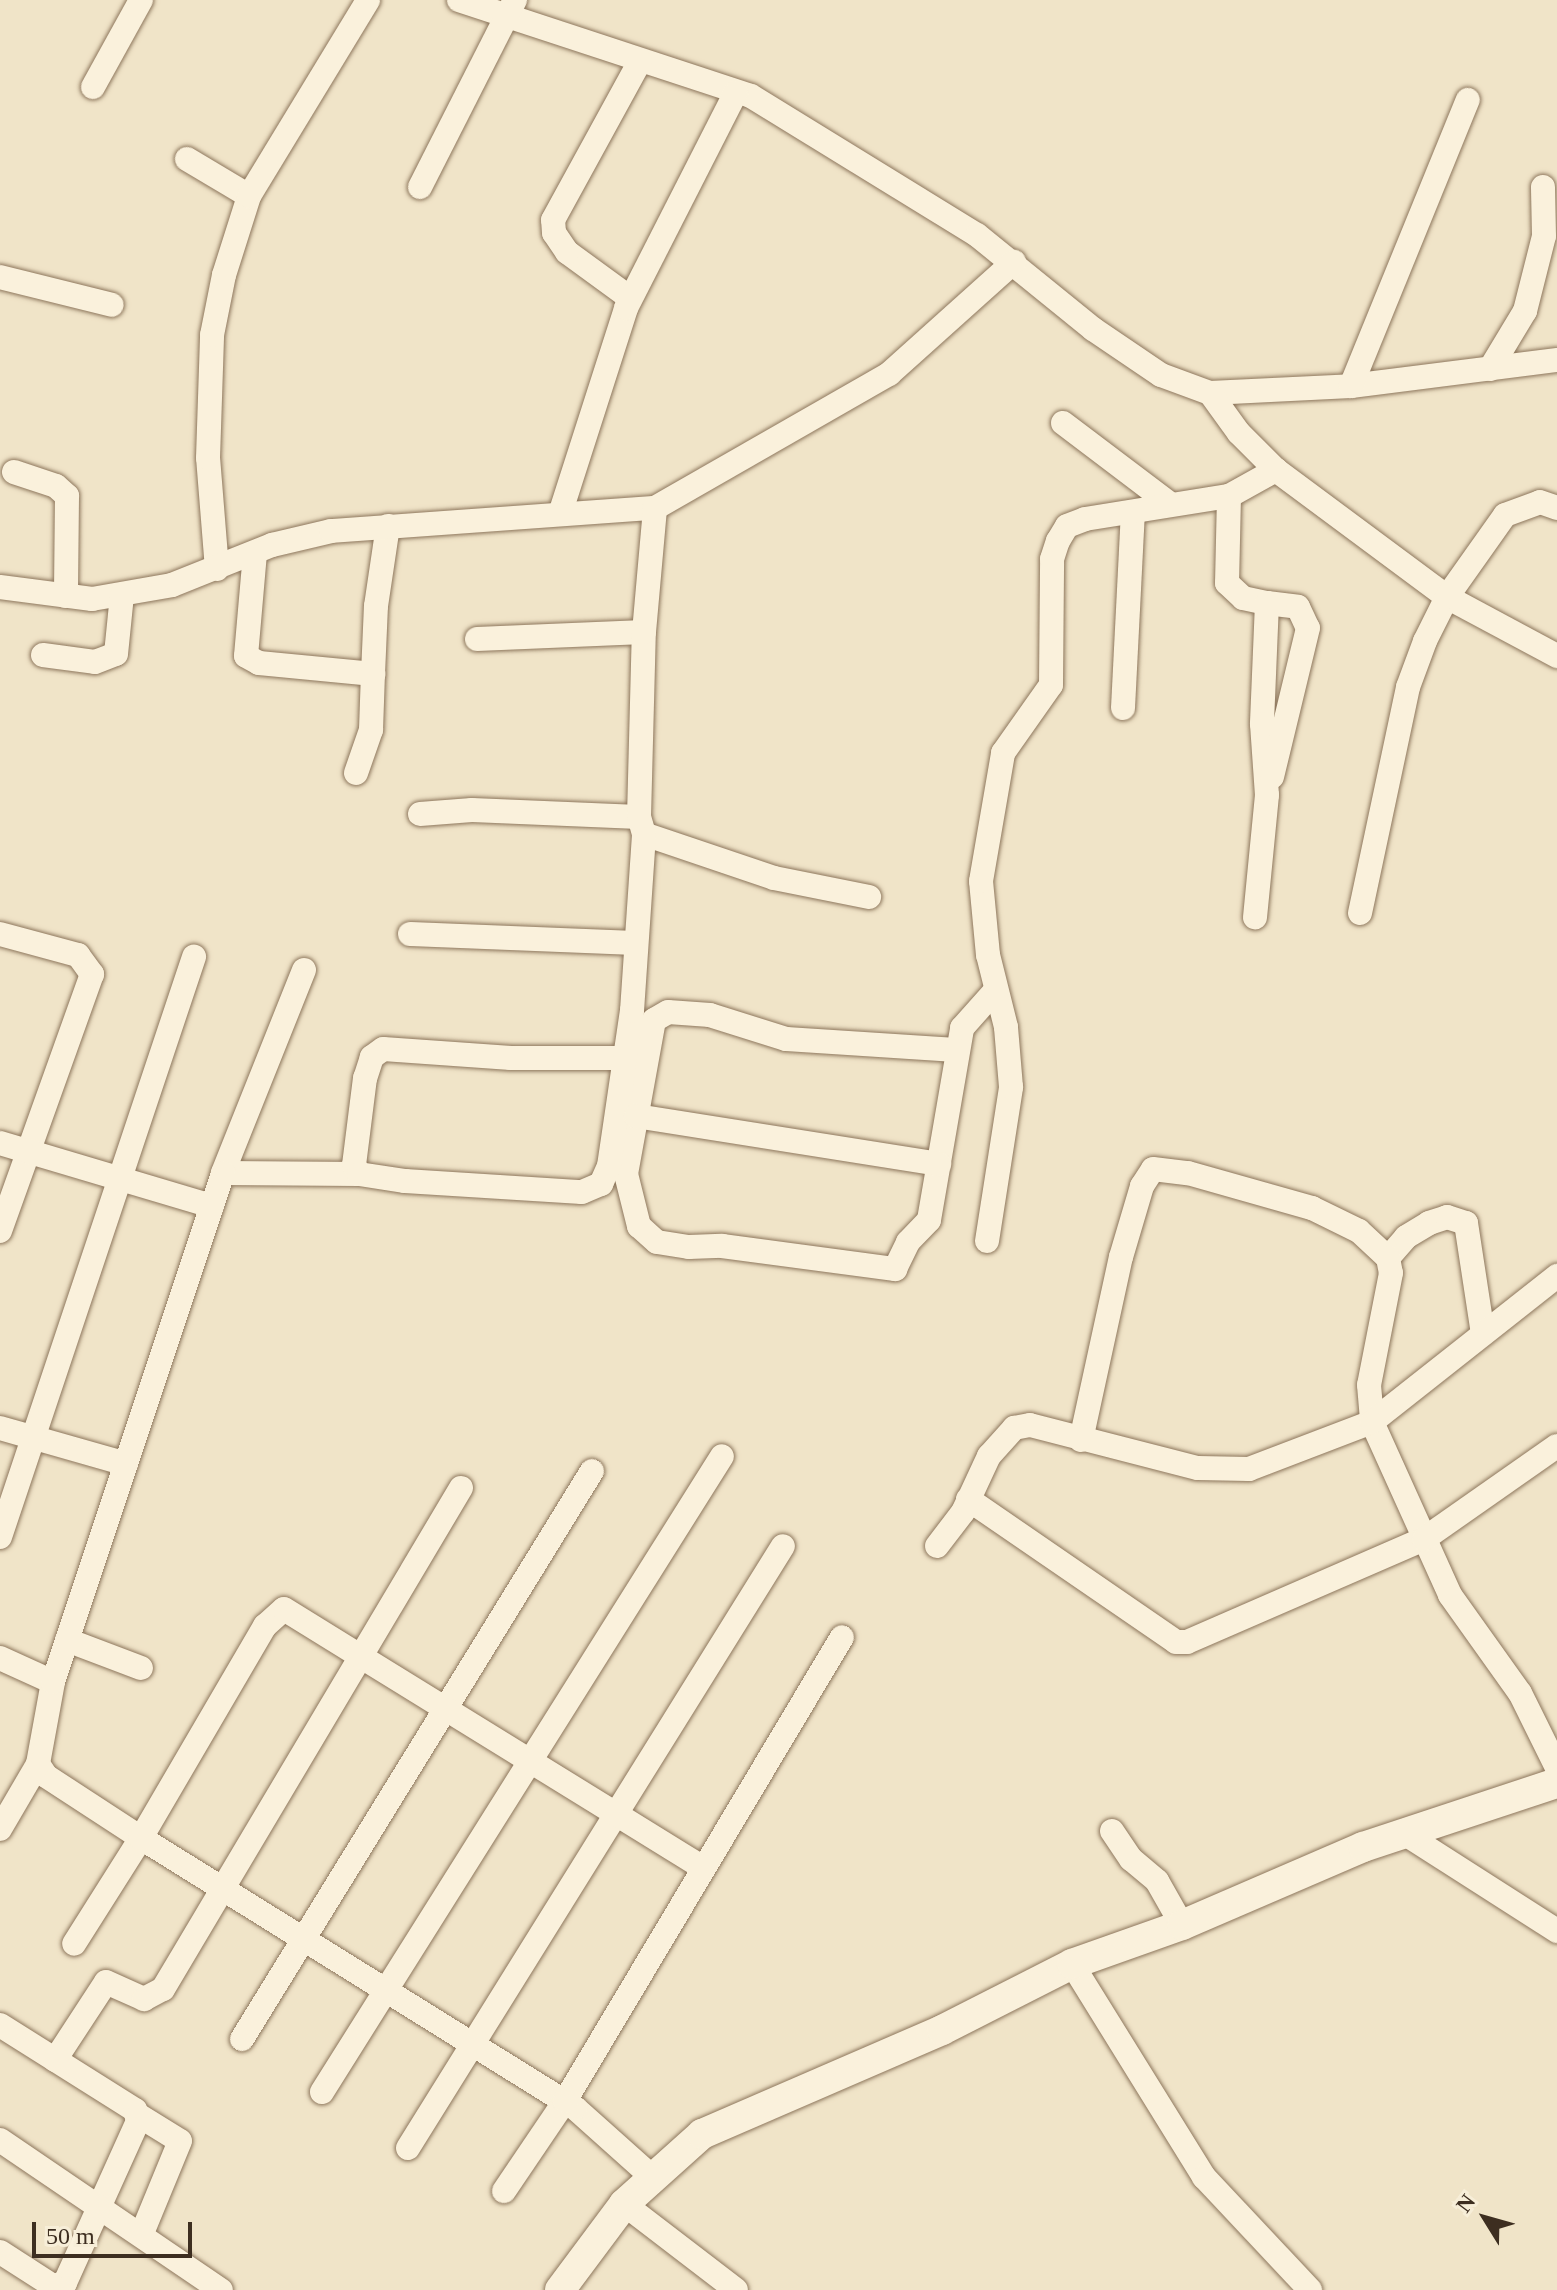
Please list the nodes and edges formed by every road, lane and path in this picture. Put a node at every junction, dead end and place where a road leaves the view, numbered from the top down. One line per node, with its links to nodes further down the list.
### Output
1 (141, 0): 6 (street)
2 (368, 0): 12 (street)
3 (459, 0): 4 (street)
4 (511, 9): 5 (street); 10 (street)
5 (640, 61): 7 (street); 15 (street)
6 (93, 87)
7 (736, 92): 13 (street); 15 (street)
8 (1468, 100): 19 (street)
9 (187, 159): 12 (street)
10 (420, 187)
11 (1543, 187): 18 (street)
12 (249, 196): 32 (street)
13 (1014, 262): 20 (street); 26 (street)
14 (0, 277): 16 (street)
15 (630, 298): 29 (street)
16 (112, 305)
17 (1557, 360): 18 (street)
18 (1490, 369): 19 (street)
19 (1351, 386): 20 (street)
20 (1210, 393): 22 (street)
21 (1063, 423): 25 (street)
22 (1276, 470): 24 (street); 36 (street)
23 (14, 472): 35 (street)
24 (1229, 496): 25 (street); 37 (street)
25 (1170, 504): 28 (street)
26 (655, 508): 29 (street); 38 (street)
27 (1557, 508): 36 (street)
28 (1133, 512): 43 (street); 56 (street)
29 (560, 514): 30 (street)
30 (388, 526): 31 (street); 42 (street)
31 (255, 553): 32 (street); 42 (street)
32 (217, 569): 34 (street)
33 (0, 587): 35 (street)
34 (122, 595): 35 (street); 40 (street)
35 (66, 596)
36 (1447, 597): 41 (street); 49 (street)
37 (1267, 603): 45 (street); 45 (street)
38 (644, 632): 39 (street); 47 (street)
39 (477, 639)
40 (43, 655)
41 (1557, 656)
42 (373, 674): 44 (street)
43 (1123, 708)
44 (356, 773)
45 (1267, 795): 50 (street)
46 (420, 814): 47 (street)
47 (642, 826): 48 (street); 53 (street)
48 (869, 897)
49 (1360, 913)
50 (1255, 917)
51 (0, 934): 61 (street)
52 (410, 934): 53 (street)
53 (636, 943): 58 (street)
54 (194, 957): 65 (street)
55 (304, 970): 63 (street)
56 (994, 992): 57 (street); 68 (street)
57 (956, 1050): 59 (street); 62 (street)
58 (623, 1058): 64 (street); 64 (street)
59 (636, 1116): 62 (street); 62 (street)
60 (0, 1143): 61 (street)
61 (26, 1152): 65 (street); 67 (street)
62 (939, 1164)
63 (223, 1173): 64 (street); 66 (street)
64 (359, 1174)
65 (120, 1179): 66 (street); 74 (street)
66 (212, 1206): 78 (street)
67 (0, 1231)
68 (987, 1241)
69 (1388, 1258): 71 (street); 72 (street); 75 (street)
70 (1557, 1276): 71 (street)
71 (1483, 1334): 72 (street)
72 (1372, 1422): 75 (street); 83 (street)
73 (0, 1428): 74 (street)
74 (36, 1437): 78 (street); 82 (street)
75 (1081, 1440): 81 (street)
76 (1557, 1446): 83 (street)
77 (722, 1456): 93 (street)
78 (126, 1464): 87 (street)
79 (592, 1471): 92 (street)
80 (461, 1488): 88 (street)
81 (968, 1499): 83 (street); 85 (street)
82 (0, 1537)
83 (1424, 1539): 95 (street)
84 (783, 1546): 97 (street)
85 (937, 1546)
86 (842, 1637): 102 (street)
87 (67, 1640): 90 (street); 91 (street)
88 (363, 1656): 92 (street); 101 (street); 103 (street)
89 (0, 1658): 91 (street)
90 (141, 1668)
91 (53, 1682): 94 (street)
92 (449, 1709): 93 (street); 106 (street)
93 (534, 1762): 97 (street); 109 (street)
94 (38, 1764): 98 (street); 101 (street)
95 (1557, 1768)
96 (1557, 1783): 100 (street)
97 (617, 1813): 102 (street); 112 (street)
98 (0, 1829)
99 (1112, 1831): 104 (street)
100 (1404, 1833): 104 (street); 105 (street)
101 (141, 1838): 103 (street); 107 (street)
102 (704, 1868): 115 (street)
103 (224, 1889): 106 (street); 113 (street)
104 (1182, 1925): 108 (street)
105 (1557, 1931)
106 (305, 1939): 109 (street); 111 (street)
107 (74, 1944)
108 (1072, 1964): 119 (street); 128 (street)
109 (389, 1991): 112 (street); 114 (street)
110 (0, 2025): 113 (street)
111 (242, 2039)
112 (470, 2041): 115 (street); 118 (street)
113 (55, 2060): 116 (street)
114 (322, 2092)
115 (565, 2101): 119 (street); 120 (street)
116 (138, 2115): 122 (street); 123 (street)
117 (0, 2140): 122 (street)
118 (408, 2148)
119 (651, 2176): 121 (street)
120 (504, 2191)
121 (624, 2204): 126 (street); 127 (street)
122 (103, 2205): 123 (street); 124 (street)
123 (142, 2233): 125 (street)
124 (0, 2252)
125 (221, 2290)
126 (560, 2290)
127 (736, 2290)
128 (1310, 2290)

